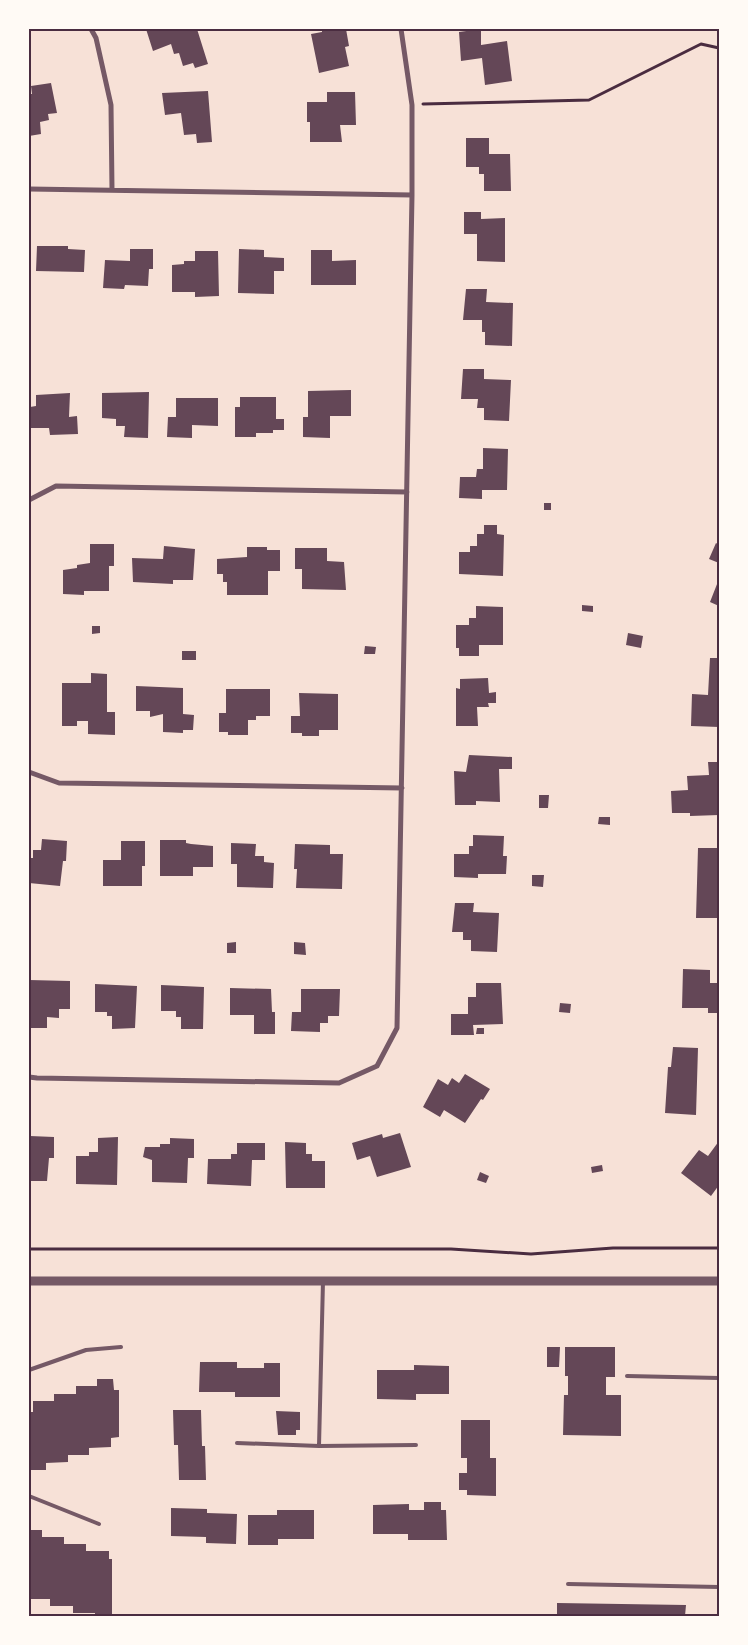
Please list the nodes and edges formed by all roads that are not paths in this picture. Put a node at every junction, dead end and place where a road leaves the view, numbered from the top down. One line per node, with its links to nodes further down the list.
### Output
1 (91, 29): 4 (street)
2 (401, 29): 5 (street)
3 (29, 189): 4 (street)
4 (112, 190): 5 (street)
5 (412, 195): 6 (street)
6 (407, 492): 7 (street); 9 (street)
7 (29, 500)
8 (29, 772): 9 (street)
9 (402, 788): 10 (street)
10 (29, 1077)
11 (29, 1281): 12 (street)
12 (323, 1281): 13 (street); 20 (lane)
13 (719, 1281)
14 (121, 1347): 15 (lane)
15 (29, 1370)
16 (627, 1376): 17 (lane)
17 (719, 1378)
18 (237, 1443): 20 (lane)
19 (416, 1445): 20 (lane)
20 (320, 1446)
21 (29, 1496): 22 (lane)
22 (98, 1524)
23 (568, 1584): 24 (lane)
24 (719, 1587)

